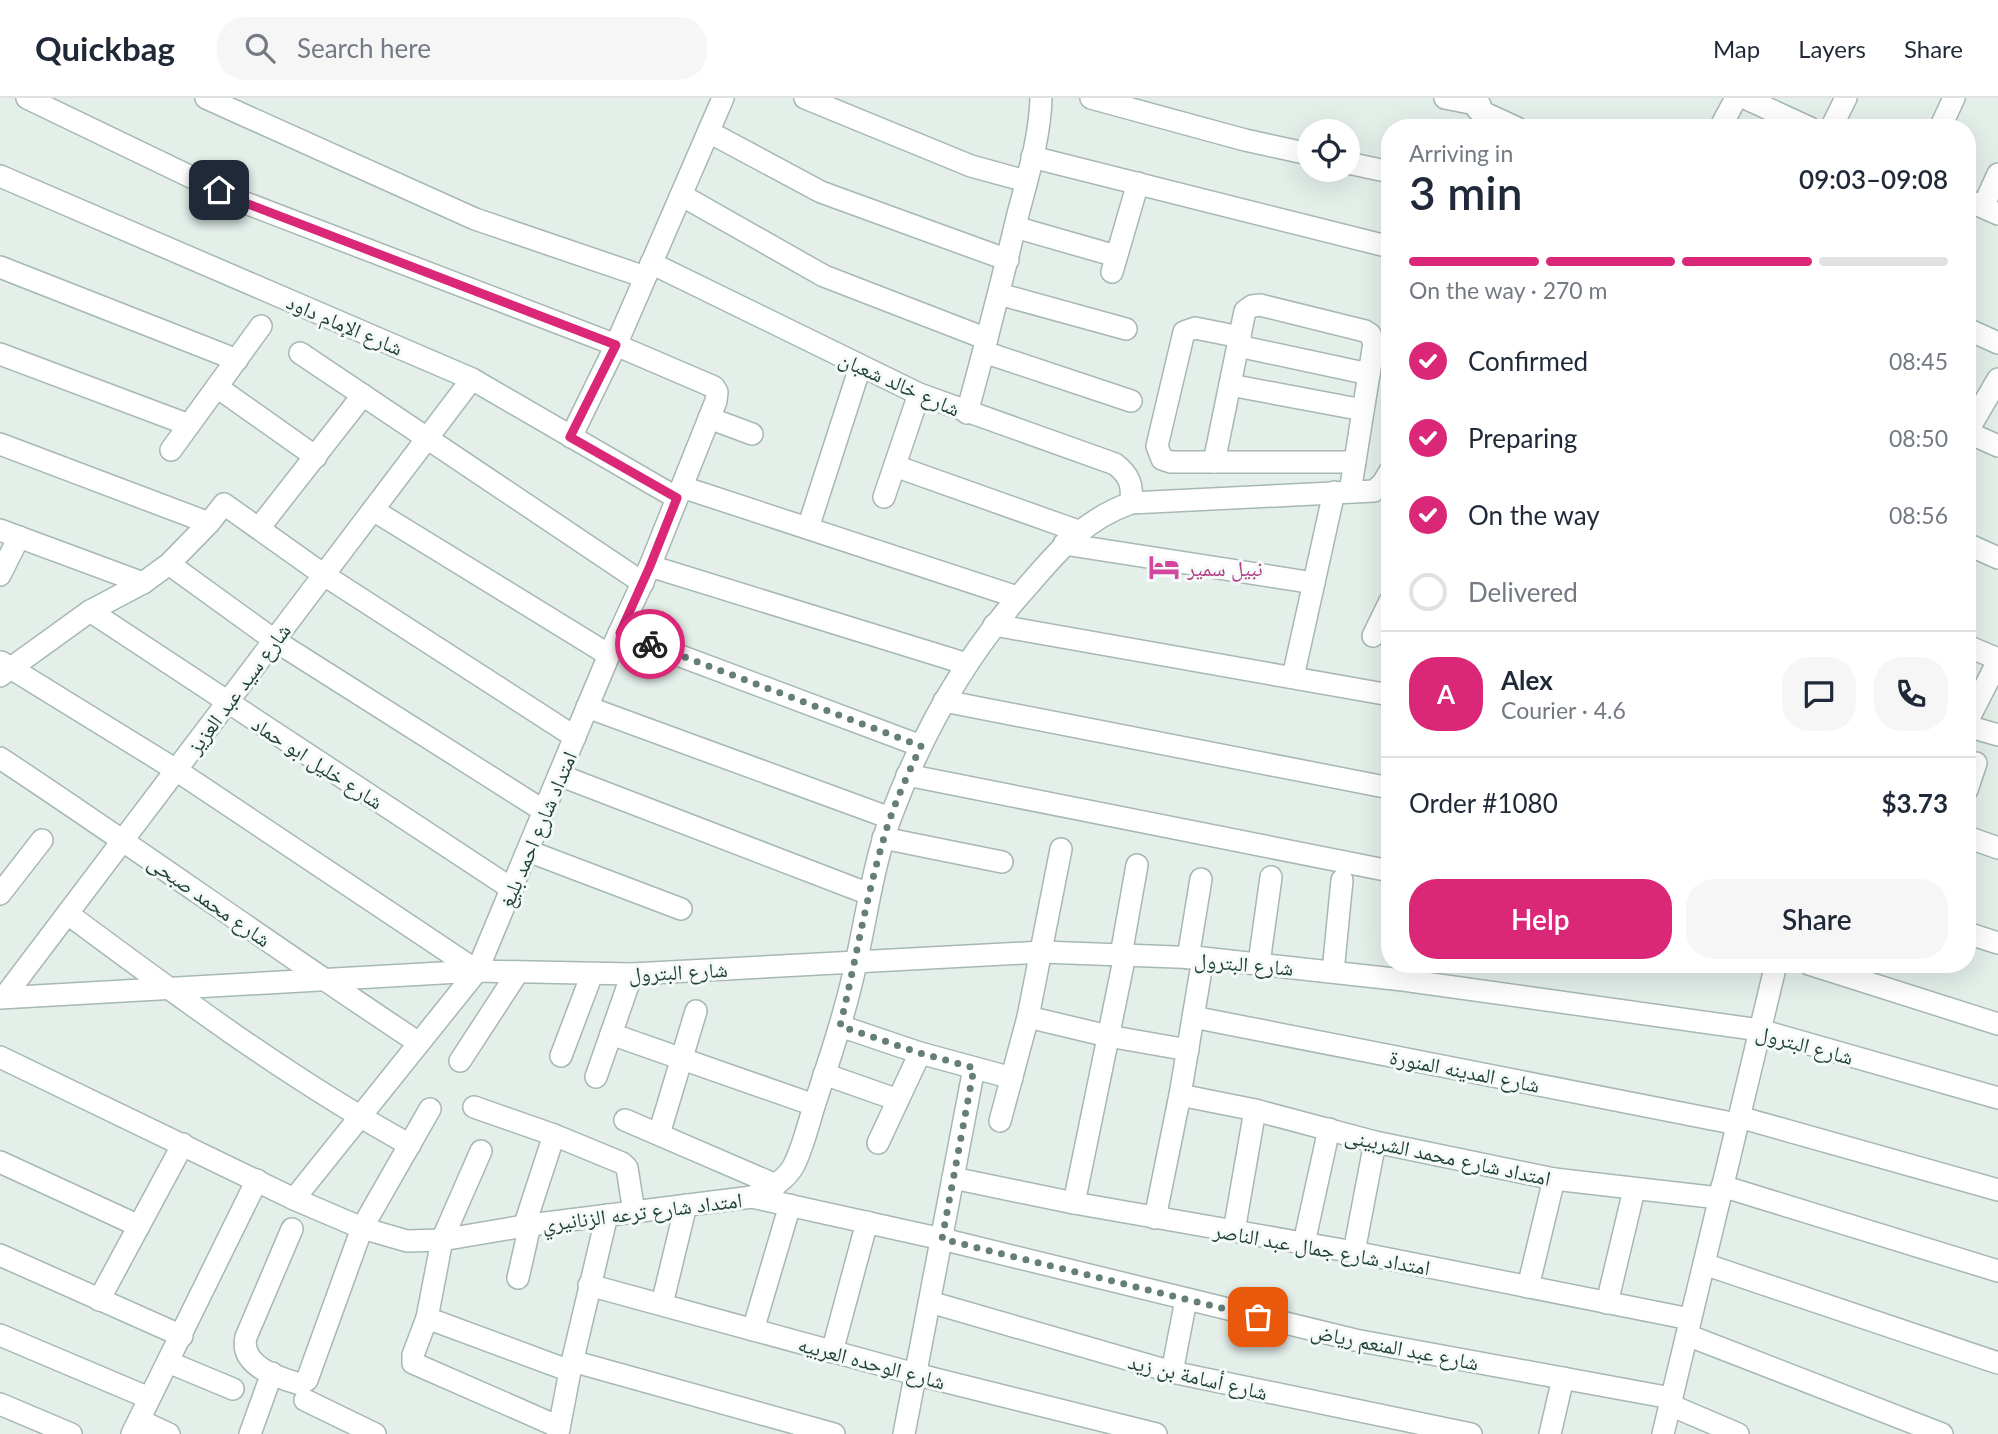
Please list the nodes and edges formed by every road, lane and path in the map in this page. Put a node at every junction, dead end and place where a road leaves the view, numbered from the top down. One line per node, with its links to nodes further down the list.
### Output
1 (27, 98): 40 (street)
2 (206, 98): 33 (street, شارع خالد شعبان)
3 (723, 98): 18 (street)
4 (805, 98): 25 (street)
5 (1091, 98): 19 (street)
6 (1445, 98): 12 (street)
7 (1735, 98): 14 (street)
8 (1745, 98): 15 (street)
9 (1846, 98): 16 (street)
10 (1954, 98): 17 (street)
11 (1037, 99): 20 (street)
12 (1478, 110): 13 (street)
13 (1498, 119)
14 (1724, 119)
15 (1790, 119)
16 (1836, 119)
17 (1944, 119)
18 (709, 132): 27 (street); 31 (street)
19 (1297, 151)
20 (1032, 157): 25 (street); 26 (street)
21 (1360, 166): 22 (street)
22 (1381, 170)
23 (1998, 174): 28 (street)
24 (0, 176): 47 (street, شارع الإمام داود)
25 (1026, 181): 29 (street)
26 (1138, 183): 29 (street); 30 (street)
27 (681, 195): 33 (street); 41 (street)
28 (1983, 207)
29 (1015, 227): 31 (street)
30 (1381, 245)
31 (1008, 260): 34 (street)
32 (0, 267): 44 (street)
33 (648, 270): 40 (street); 45 (street, شارع خالد شعبان)
34 (999, 294): 36 (street); 41 (street)
35 (261, 326): 44 (street)
36 (1126, 329)
37 (1976, 333): 39 (street)
38 (1239, 342): 46 (street); 46 (street); 49 (street); 67 (street)
39 (1998, 343)
40 (616, 345): 57 (street, امتداد شارع احمد بليغ); 61 (street)
41 (985, 345): 53 (street); 55 (street)
42 (300, 353): 52 (street)
43 (0, 354): 58 (street)
44 (237, 360): 50 (street)
45 (860, 367): 51 (street, شارع خالد شعبان); 78 (street)
46 (1369, 374): 54 (street)
47 (472, 379): 61 (street, شارع الإمام داود); 62 (street, شارع سيد عبد العزيز)
48 (1998, 379): 56 (street)
49 (1230, 386): 54 (street); 67 (street)
50 (217, 387): 58 (street); 66 (street)
51 (919, 394): 55 (street, شارع خالد شعبان); 69 (street)
52 (363, 396): 62 (street); 66 (street)
53 (1131, 401)
54 (1363, 410): 68 (street)
55 (967, 413): 74 (street, شارع خالد شعبان)
56 (1976, 417)
57 (709, 418): 59 (street); 70 (street, امتداد شارع احمد بليغ)
58 (189, 425): 65 (street)
59 (752, 434)
60 (1976, 436): 64 (street)
61 (570, 437): 70 (street, شارع الإمام داود)
62 (427, 438): 75 (street, شارع سيد عبد العزيز); 84 (street)
63 (0, 444): 76 (street)
64 (1998, 446)
65 (171, 450)
66 (316, 457): 77 (street)
67 (1214, 462): 68 (street)
68 (1355, 462): 71 (street)
69 (895, 466): 73 (street); 80 (street)
70 (680, 492): 78 (street, شارع الإمام داود); 84 (street, امتداد شارع احمد بليغ)
71 (1342, 492): 72 (street); 74 (street); 88 (street)
72 (1381, 495)
73 (884, 498)
74 (1131, 503): 80 (street)
75 (373, 510): 86 (street, شارع سيد عبد العزيز); 97 (street)
76 (209, 523): 77 (street); 83 (street)
77 (260, 528): 86 (street)
78 (808, 528): 89 (street, شارع الإمام داود)
79 (10, 534): 85 (street); 87 (street)
80 (1071, 538): 88 (street); 89 (street)
81 (1976, 548): 82 (street)
82 (1998, 558)
83 (169, 564): 87 (street); 95 (street)
84 (647, 574): 93 (street, امتداد شارع احمد بليغ); 99 (street)
85 (0, 575)
86 (324, 575): 95 (street, شارع سيد عبد العزيز); 109 (street)
87 (143, 583): 90 (street)
88 (1314, 583): 101 (street)
89 (1017, 597): 92 (street)
90 (90, 611): 100 (street); 104 (street, شارع خليل ابو حماد)
91 (1381, 620): 94 (street)
92 (994, 625): 99 (street); 101 (street)
93 (620, 633): 97 (street, امتداد شارع احمد بليغ); 110 (street)
94 (1373, 636)
95 (274, 640): 104 (street, شارع سيد عبد العزيز); 116 (street)
96 (1976, 650): 98 (street)
97 (609, 655): 106 (street, امتداد شارع احمد بليغ)
98 (1998, 660): 105 (street)
99 (967, 664): 103 (street)
100 (3, 668): 112 (street)
101 (1293, 677): 102 (street)
102 (1381, 693)
103 (944, 701): 110 (street); 115 (street)
104 (228, 702): 112 (street, شارع سيد عبد العزيز); 130 (street, شارع خليل ابو حماد)
105 (1976, 705)
106 (587, 707): 109 (street, امتداد شارع احمد بليغ); 117 (street)
107 (1976, 727): 108 (street)
108 (1998, 735)
109 (575, 737): 113 (street, امتداد شارع احمد بليغ)
110 (921, 746): 114 (street)
111 (0, 758): 118 (street, شارع محمد صبحى)
112 (176, 770): 118 (street, شارع سيد عبد العزيز); 142 (street)
113 (559, 775): 116 (street, امتداد شارع احمد بليغ); 132 (street)
114 (907, 775): 117 (street); 126 (street)
115 (1381, 786)
116 (544, 811): 123 (street, امتداد شارع احمد بليغ)
117 (887, 828): 124 (street); 132 (street)
118 (124, 839): 134 (street, شارع سيد عبد العزيز); 151 (street, شارع محمد صبحى)
119 (42, 840): 131 (street)
120 (1976, 840): 121 (street)
121 (1998, 848)
122 (1061, 849): 137 (street)
123 (527, 851): 130 (street, امتداد شارع احمد بليغ); 133 (street)
124 (1002, 862)
125 (1137, 865): 138 (street)
126 (1381, 869)
127 (1271, 877): 141 (street)
128 (1201, 879): 139 (street)
129 (1342, 880): 144 (street)
130 (512, 889): 142 (street, امتداد شارع احمد بليغ)
131 (0, 894)
132 (869, 894): 140 (street)
133 (681, 909)
134 (68, 914): 152 (street); 153 (street, شارع سيد عبد العزيز)
135 (1976, 936): 136 (street)
136 (1998, 943)
137 (1042, 952): 138 (street, شارع البترول); 140 (street, شارع البترول); 155 (street)
138 (1123, 955): 139 (street, شارع البترول); 161 (street)
139 (1196, 958): 141 (street, شارع البترول); 156 (street)
140 (856, 962): 150 (street, شارع البترول); 158 (street)
141 (1259, 963): 144 (street, شارع البترول)
142 (477, 971): 143 (street, شارع البترول); 151 (street, شارع البترول); 162 (street, امتداد شارع احمد بليغ)
143 (518, 972): 149 (street, شارع البترول); 168 (street)
144 (1333, 972): 145 (street, شارع البترول)
145 (1381, 972)
146 (1411, 973): 159 (street, شارع البترول)
147 (1774, 973): 159 (street)
148 (1837, 973): 157 (street)
149 (592, 974): 150 (street, شارع البترول); 165 (street)
150 (632, 974): 160 (street)
151 (322, 979): 152 (street, شارع البترول); 162 (street, شارع محمد صبحى)
152 (167, 988): 153 (street, شارع البترول); 180 (street)
153 (2, 997)
154 (696, 1012): 167 (street)
155 (1028, 1017): 161 (street); 172 (street)
156 (1193, 1017): 163 (street); 182 (street, شارع المدينه المنورة)
157 (1998, 1024)
158 (840, 1026): 164 (street); 170 (street)
159 (1760, 1030): 174 (street, شارع البترول); 182 (street)
160 (611, 1034): 167 (street); 171 (street)
161 (1108, 1036): 163 (street); 202 (street)
162 (419, 1043): 180 (street, امتداد شارع احمد بليغ)
163 (1188, 1050): 173 (street)
164 (920, 1053): 169 (street); 175 (street)
165 (561, 1056)
166 (0, 1057): 189 (street, امتداد شارع ترعه الزنانيري)
167 (681, 1058): 176 (street); 185 (street)
168 (460, 1061)
169 (974, 1068): 172 (street); 193 (street)
170 (824, 1074): 175 (street); 176 (street)
171 (596, 1076)
172 (1012, 1078): 183 (street)
173 (1180, 1095): 179 (street, امتداد شارع محمد الشربينى); 207 (street)
174 (1998, 1098)
175 (898, 1100): 188 (street)
176 (814, 1105): 196 (street)
177 (474, 1107): 186 (street)
178 (430, 1109): 190 (street)
179 (1255, 1110): 184 (street, امتداد شارع محمد الشربينى); 213 (street)
180 (360, 1118): 190 (street); 201 (street, امتداد شارع احمد بليغ)
181 (625, 1120): 185 (street)
182 (1738, 1120): 198 (street, شارع المدينه المنورة); 199 (street)
183 (1000, 1121)
184 (1329, 1129): 187 (street, امتداد شارع محمد الشربينى); 216 (street)
185 (659, 1134): 196 (street)
186 (554, 1135): 205 (street); 210 (street)
187 (1375, 1142): 194 (street, امتداد شارع محمد الشربينى); 217 (street)
188 (878, 1143)
189 (183, 1144): 195 (street, امتداد شارع ترعه الزنانيري); 209 (street)
190 (410, 1145): 211 (street)
191 (481, 1151): 215 (street)
192 (0, 1163): 209 (street)
193 (954, 1178): 202 (street, امتداد شارع جمال عبد الناصر); 214 (street)
194 (1554, 1179): 197 (street, امتداد شارع محمد الشربينى); 223 (street)
195 (257, 1180): 201 (street, امتداد شارع ترعه الزنانيري); 233 (street)
196 (776, 1185): 200 (street, امتداد شارع ترعه الزنانيري)
197 (1634, 1190): 199 (street, امتداد شارع محمد الشربينى); 227 (street)
198 (1998, 1190)
199 (1721, 1192): 219 (street); 220 (street, امتداد شارع محمد الشربينى)
200 (752, 1196): 203 (street, امتداد شارع ترعه الزنانيري); 204 (street, شارع عبد المنعم رياض)
201 (294, 1199): 211 (street, امتداد شارع ترعه الزنانيري)
202 (1074, 1203): 207 (street, امتداد شارع جمال عبد الناصر)
203 (686, 1205): 205 (street, امتداد شارع ترعه الزنانيري); 228 (street)
204 (790, 1205): 208 (street, شارع عبد المنعم رياض); 231 (street)
205 (634, 1212): 206 (street, امتداد شارع ترعه الزنانيري)
206 (607, 1215): 210 (street, امتداد شارع ترعه الزنانيري); 222 (street)
207 (1155, 1218): 213 (street, امتداد شارع جمال عبد الناصر)
208 (867, 1222): 214 (street, شارع عبد المنعم رياض); 234 (street)
209 (139, 1226): 224 (street)
210 (527, 1226): 215 (street, امتداد شارع ترعه الزنانيري); 221 (street)
211 (362, 1228): 215 (street, امتداد شارع ترعه الزنانيري); 239 (street)
212 (292, 1229): 239 (street)
213 (1234, 1231): 216 (street, امتداد شارع جمال عبد الناصر)
214 (942, 1239): 225 (street, شارع عبد المنعم رياض); 226 (street)
215 (442, 1240): 229 (street)
216 (1304, 1243): 217 (street, امتداد شارع جمال عبد الناصر)
217 (1354, 1252): 223 (street, امتداد شارع جمال عبد الناصر)
218 (0, 1255): 224 (street)
219 (1703, 1264): 230 (street); 236 (street)
220 (1998, 1270)
221 (518, 1278)
222 (589, 1285): 228 (street, شارع الوحده العربيه); 237 (street)
223 (1528, 1287): 227 (street, امتداد شارع جمال عبد الناصر)
224 (99, 1300): 233 (street)
225 (1185, 1300): 238 (street); 241 (street, شارع عبد المنعم رياض)
226 (930, 1302): 238 (street, شارع أسامة بن زيد); 240 (street)
227 (1607, 1303): 230 (street, امتداد شارع جمال عبد الناصر)
228 (662, 1304): 231 (street, شارع الوحده العربيه)
229 (427, 1318): 237 (street); 250 (street)
230 (1688, 1327): 245 (street); 247 (street, امتداد شارع جمال عبد الناصر)
231 (753, 1330): 234 (street, شارع الوحده العربيه)
232 (0, 1335): 243 (street)
233 (182, 1336): 235 (street)
234 (832, 1352): 240 (street, شارع الوحده العربيه)
235 (168, 1362): 242 (street); 243 (street)
236 (1998, 1363)
237 (571, 1366): 250 (street); 256 (street)
238 (1172, 1372): 249 (street, شارع أسامة بن زيد)
239 (272, 1373): 254 (street)
240 (915, 1374): 251 (street, شارع الوحده العربيه); 257 (street)
241 (1563, 1378): 245 (street, شارع عبد المنعم رياض); 260 (street)
242 (233, 1389)
243 (149, 1398): 248 (street)
244 (305, 1400): 255 (street)
245 (1671, 1401): 261 (street); 262 (street, شارع عبد المنعم رياض)
246 (0, 1404): 252 (street)
247 (1894, 1425): 263 (street, امتداد شارع جمال عبد الناصر)
248 (136, 1427): 253 (street)
249 (1404, 1428): 259 (street, شارع أسامة بن زيد)
250 (559, 1430)
251 (1117, 1430): 258 (street, شارع الوحده العربيه)
252 (71, 1434)
253 (169, 1434)
254 (250, 1434)
255 (375, 1434)
256 (834, 1434)
257 (904, 1434)
258 (1156, 1434)
259 (1471, 1434)
260 (1550, 1434)
261 (1663, 1434)
262 (1738, 1434)
263 (1942, 1434)

